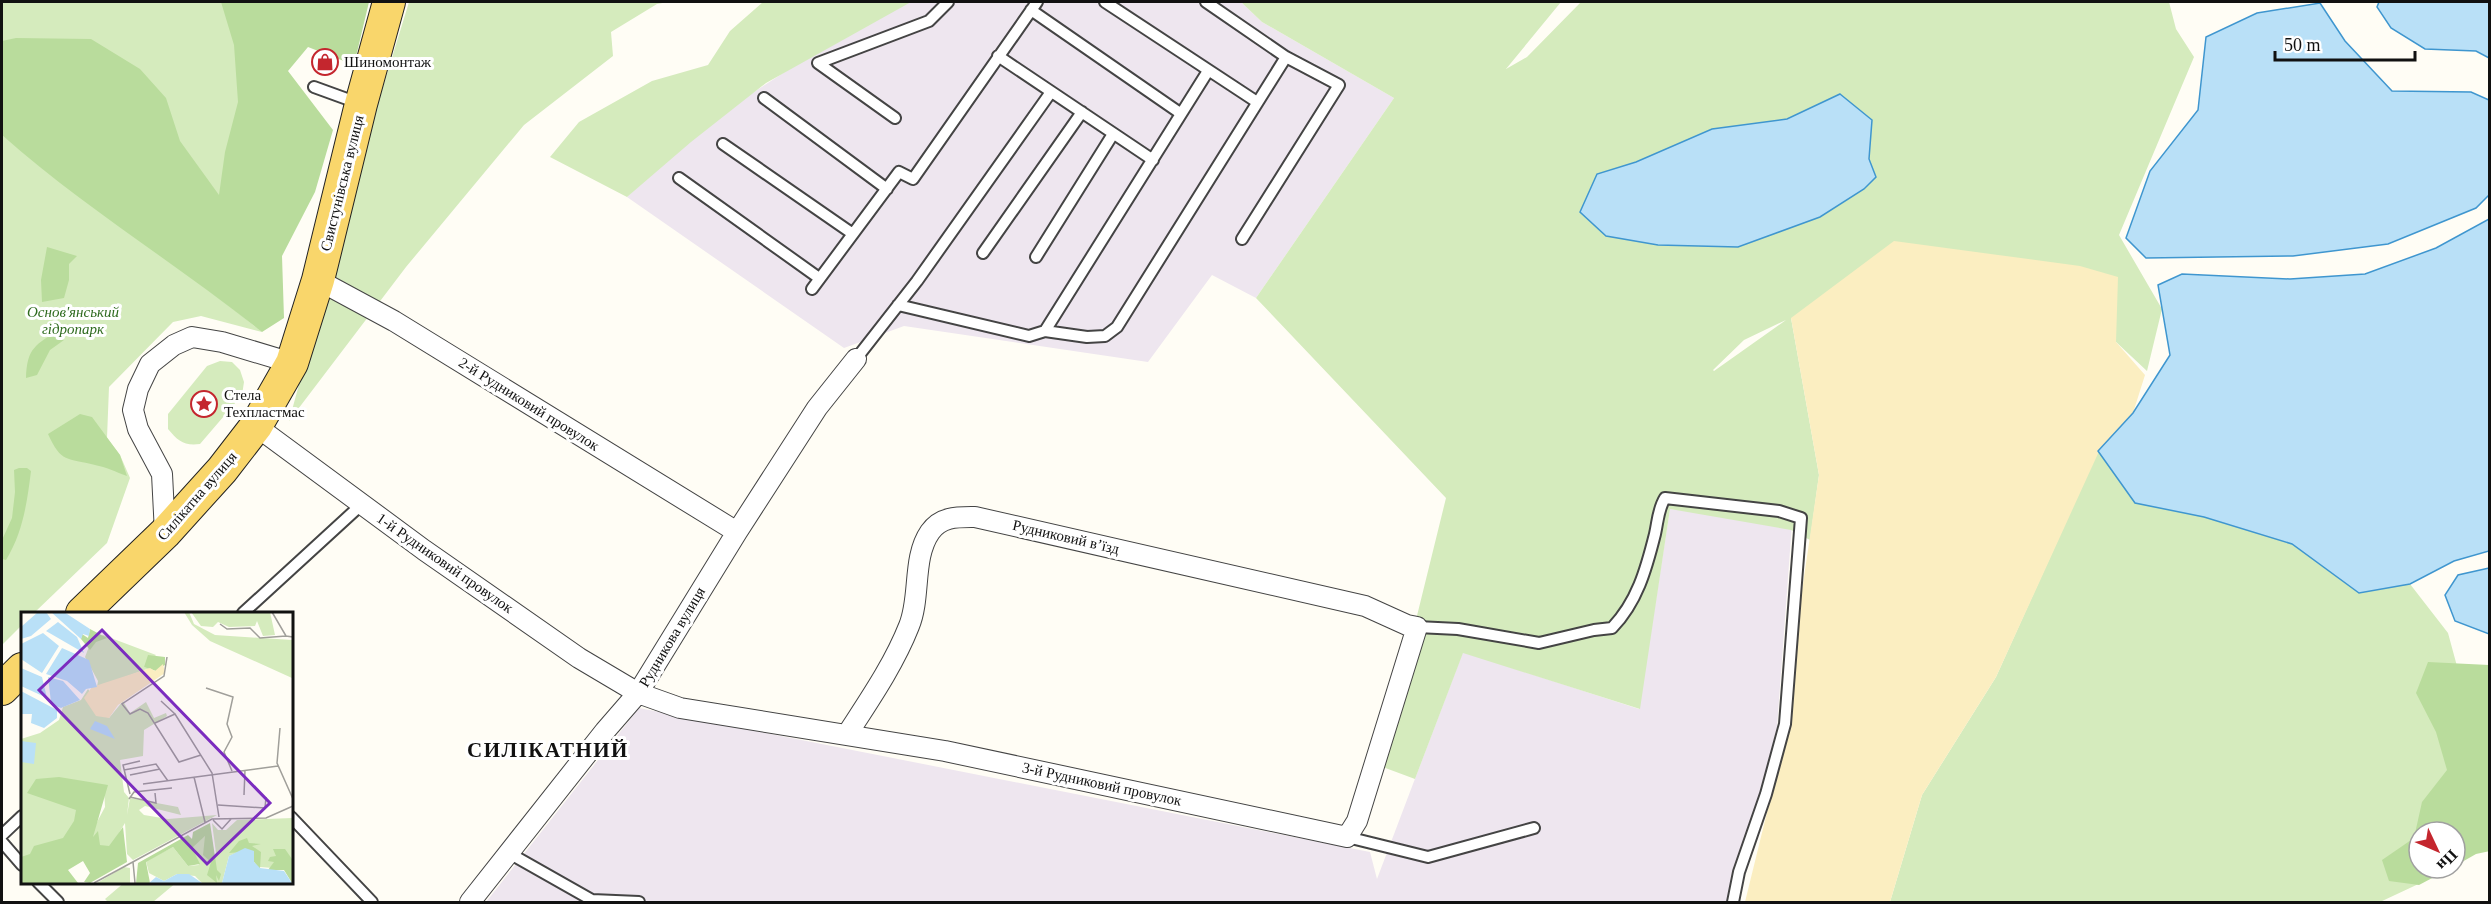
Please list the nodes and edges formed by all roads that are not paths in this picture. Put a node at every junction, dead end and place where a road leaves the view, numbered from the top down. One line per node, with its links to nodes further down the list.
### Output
1 (389, 2): 13 (main road, Свистунівська вулиця)
2 (948, 2): 16 (lane)
3 (1105, 2): 8 (lane)
4 (1206, 2): 7 (lane)
5 (1034, 6): 6 (lane); 15 (lane)
6 (998, 57): 10 (lane); 21 (lane)
7 (1286, 57): 12 (lane); 23 (lane)
8 (1208, 70): 12 (lane); 15 (lane)
9 (315, 87): 13 (lane)
10 (1051, 92): 14 (lane); 29 (lane)
11 (764, 98): 21 (lane)
12 (1257, 102): 30 (lane)
13 (361, 104): 27 (main road, Свистунівська вулиця)
14 (1082, 112): 17 (lane); 24 (lane)
15 (1180, 113): 19 (lane)
16 (896, 118)
17 (1113, 134): 19 (lane); 25 (lane)
18 (723, 144): 22 (lane)
19 (1153, 160): 30 (lane)
20 (679, 178): 26 (lane)
21 (887, 189): 22 (lane)
22 (853, 234): 26 (lane)
23 (1242, 239)
24 (983, 253)
25 (1036, 257)
26 (819, 278): 28 (lane)
27 (318, 280): 32 (main road, Свистунівська вулиця); 35 (street, 2-й Рудниковий провулок)
28 (812, 290)
29 (898, 305): 30 (lane); 31 (lane)
30 (1045, 331)
31 (856, 359): 35 (street, Рудникова вулиця)
32 (292, 363): 33 (main road, Силікатна вулиця); 36 (street)
33 (256, 426): 34 (street, 1-й Рудниковий провулок); 36 (main road, Силікатна вулиця)
34 (362, 504): 38 (lane); 42 (street, 1-й Рудниковий провулок)
35 (737, 532): 42 (street, Рудникова вулиця)
36 (165, 533): 37 (main road, Силікатна вулиця)
37 (83, 612)
38 (244, 612)
39 (1417, 627): 43 (street, Рудниковий в’їзд); 48 (street); 57 (lane)
40 (21, 670): 41 (main road)
41 (2, 689)
42 (638, 693): 43 (street, 3-й Рудниковий провулок); 50 (street, Рудникова вулиця)
43 (848, 733): 48 (street, 3-й Рудниковий провулок)
44 (21, 817): 47 (lane)
45 (292, 818): 54 (lane)
46 (1534, 828): 48 (lane)
47 (2, 835)
48 (1347, 837)
49 (2, 842): 51 (lane)
50 (509, 853): 55 (street, Рудникова вулиця); 56 (lane)
51 (21, 864)
52 (39, 883): 53 (lane)
53 (58, 903)
54 (372, 903)
55 (470, 903)
56 (639, 903)
57 (1733, 903)

